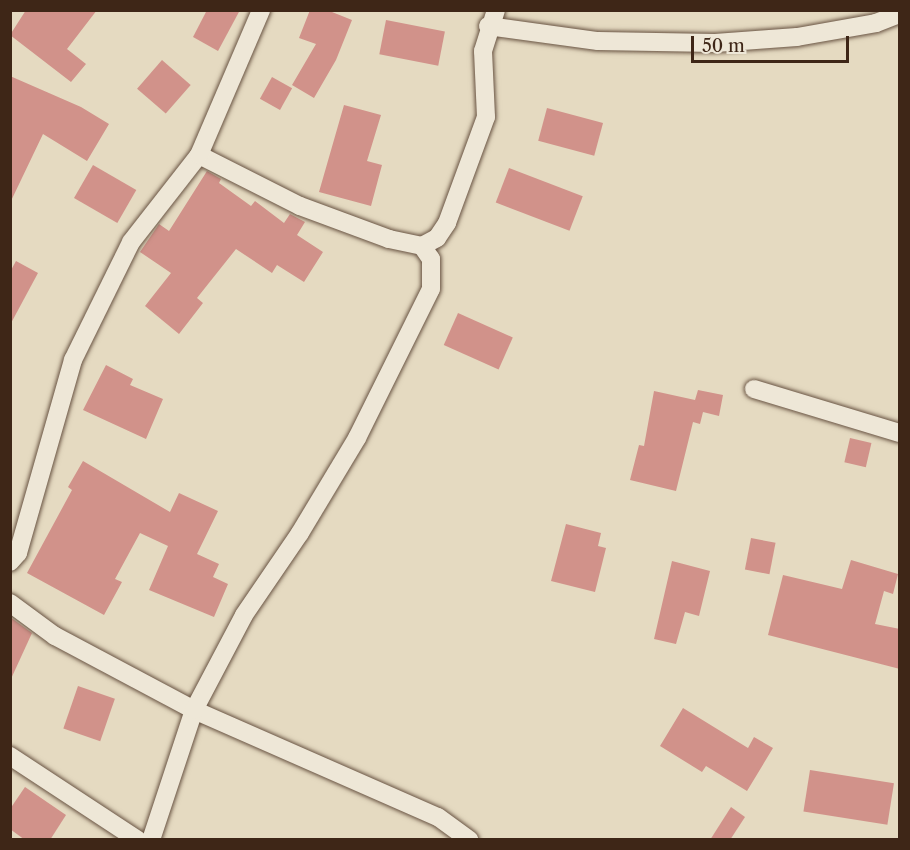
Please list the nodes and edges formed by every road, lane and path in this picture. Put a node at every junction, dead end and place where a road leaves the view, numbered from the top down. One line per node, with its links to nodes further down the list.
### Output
1 (261, 10): 4 (street)
2 (900, 14): 3 (street)
3 (492, 18): 5 (street)
4 (199, 154): 5 (street); 8 (street)
5 (422, 246): 10 (street)
6 (754, 389): 7 (street)
7 (900, 433)
8 (10, 562)
9 (10, 603): 10 (street)
10 (195, 710): 13 (street); 14 (street)
11 (10, 756): 12 (street)
12 (138, 840)
13 (151, 840)
14 (470, 840)

